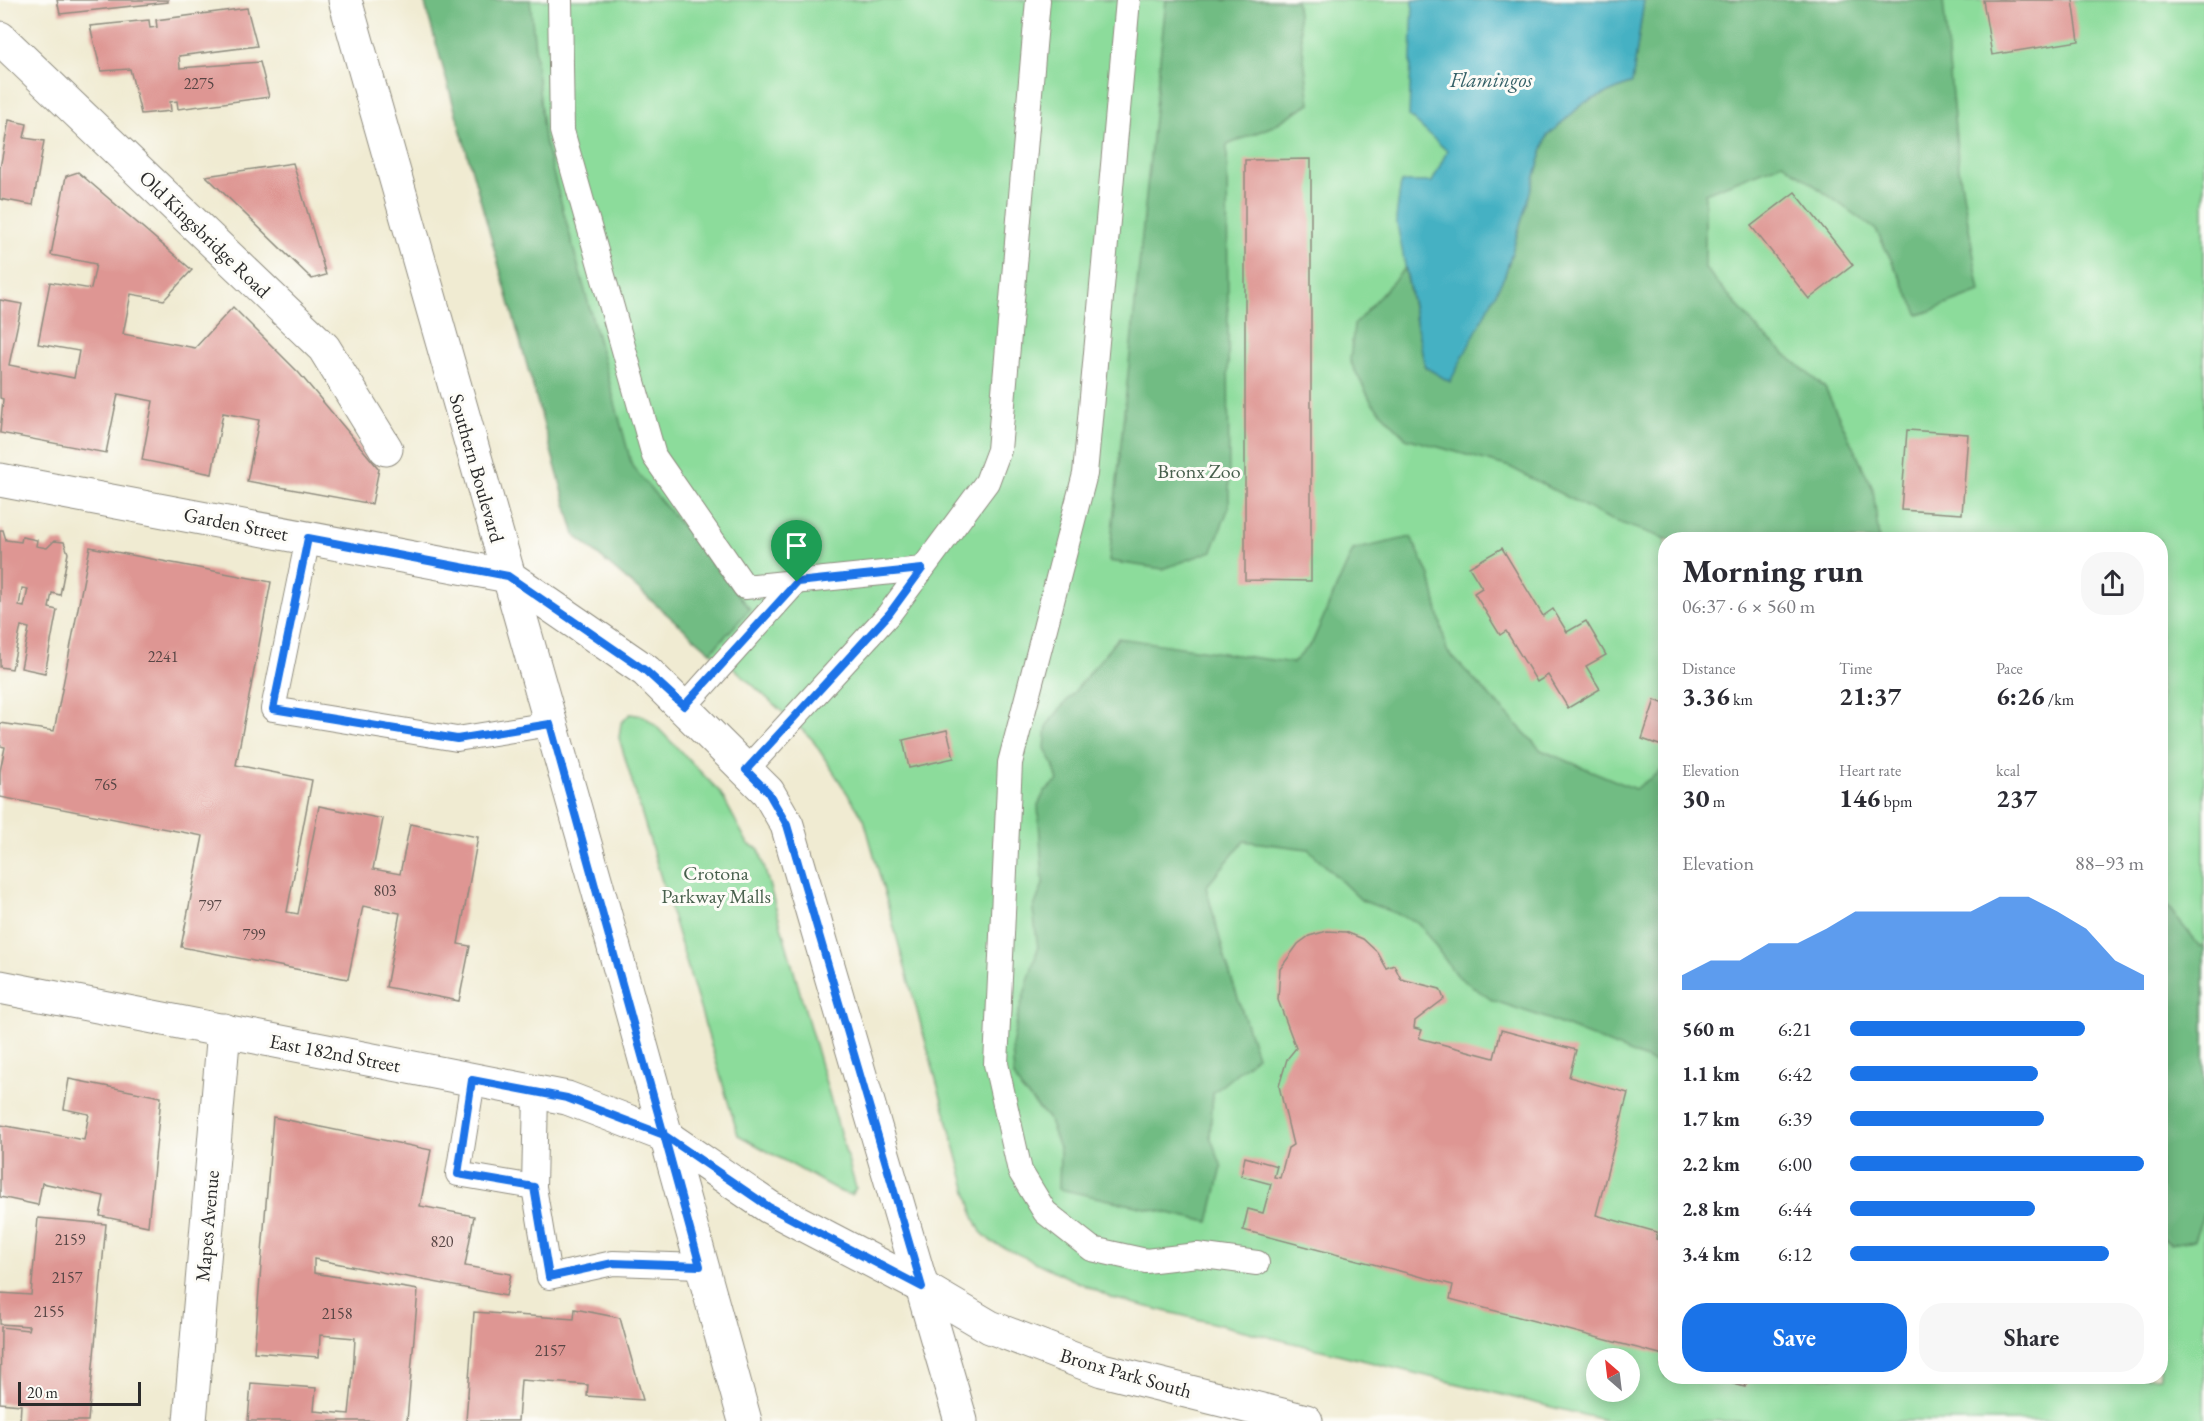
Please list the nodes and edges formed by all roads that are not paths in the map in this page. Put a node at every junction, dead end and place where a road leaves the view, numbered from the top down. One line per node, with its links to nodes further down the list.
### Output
1 (345, 0): 10 (street, Southern Boulevard)
2 (560, 0): 11 (lane)
3 (1038, 0): 9 (lane)
4 (1128, 0): 21 (lane)
5 (0, 38): 6 (street, Old Kingsbridge Road)
6 (386, 449)
7 (0, 480): 8 (street, Garden Street)
8 (308, 538): 10 (street, Garden Street); 13 (lane)
9 (922, 569): 11 (lane); 14 (lane)
10 (508, 576): 12 (street); 13 (street, Southern Boulevard)
11 (797, 582): 12 (lane)
12 (684, 706): 14 (street)
13 (550, 724): 19 (street, Southern Boulevard)
14 (746, 770): 23 (street)
15 (0, 987): 16 (street, East 182nd Street)
16 (224, 1030): 17 (street, East 182nd Street); 24 (street, Mapes Avenue)
17 (472, 1080): 18 (street, East 182nd Street); 20 (lane)
18 (536, 1093): 19 (street, East 182nd Street); 20 (lane)
19 (664, 1135): 22 (street, Southern Boulevard); 23 (street, Bronx Park South)
20 (534, 1187): 22 (lane)
21 (1257, 1263)
22 (700, 1266): 25 (street, Southern Boulevard)
23 (922, 1287): 26 (street); 27 (street, Bronx Park South)
24 (190, 1421)
25 (745, 1421)
26 (962, 1421)
27 (1306, 1421)

